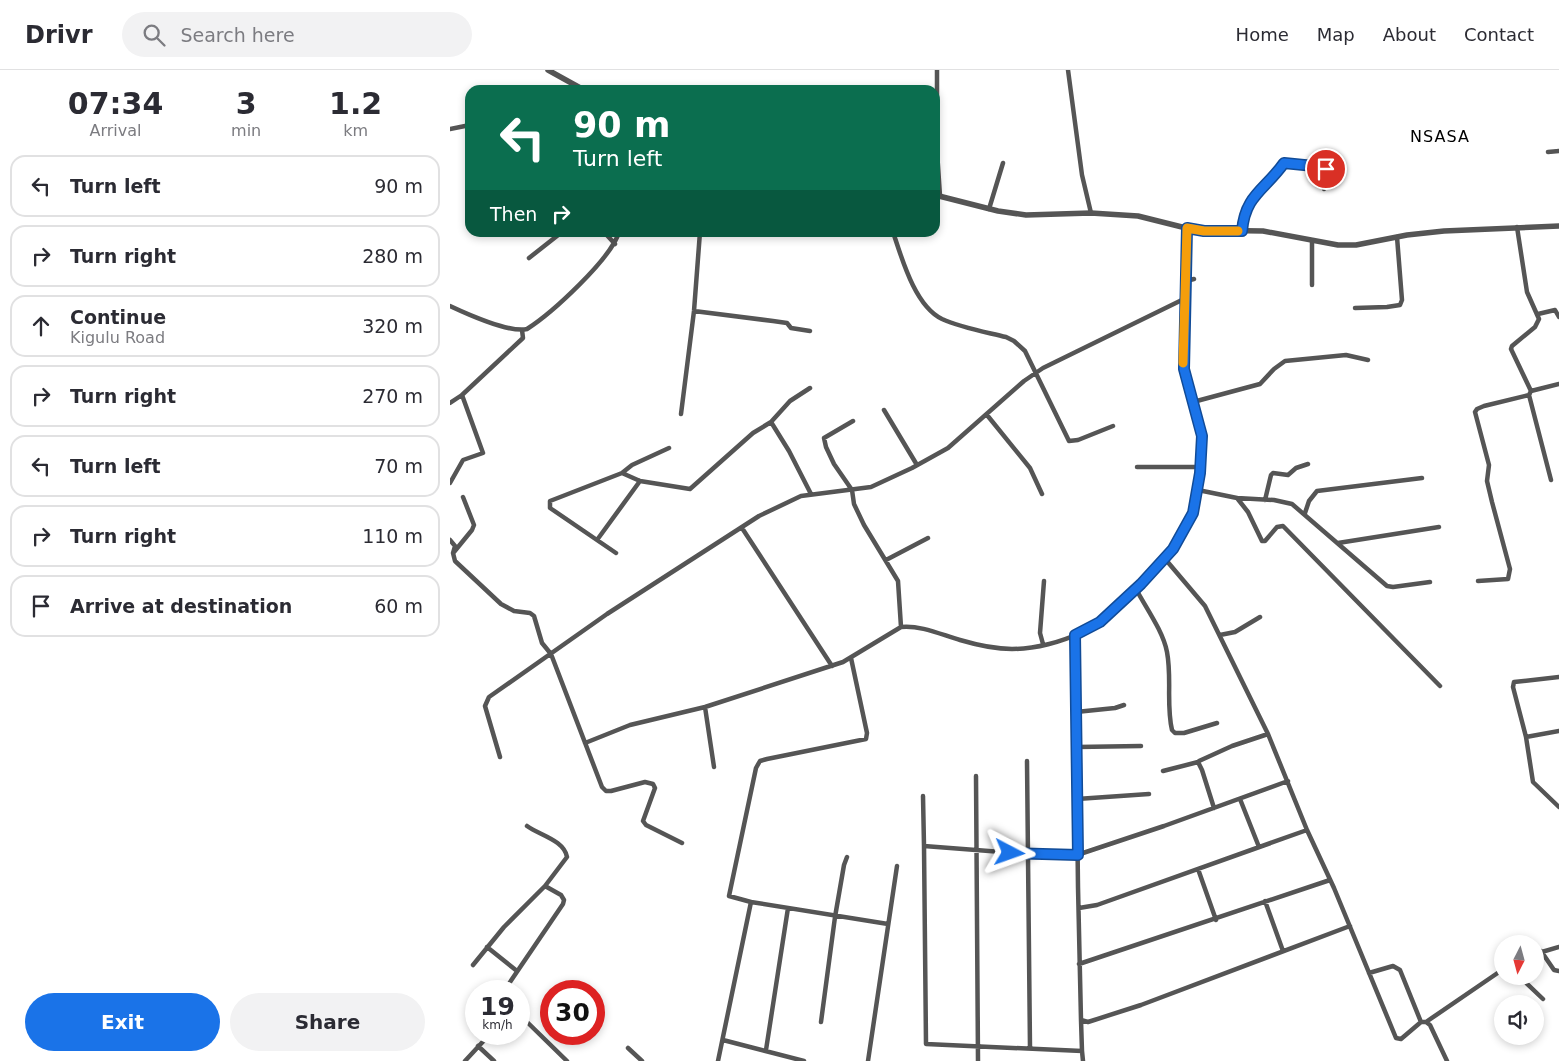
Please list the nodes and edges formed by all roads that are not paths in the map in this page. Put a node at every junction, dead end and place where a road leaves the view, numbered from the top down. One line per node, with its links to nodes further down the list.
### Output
1 (548, 70): 4 (street)
2 (937, 70): 6 (street)
3 (1068, 70): 15 (street)
4 (556, 72): 5 (street)
5 (576, 85)
6 (937, 85)
7 (465, 126): 8 (street)
8 (450, 129)
9 (1559, 151): 10 (street)
10 (1548, 152)
11 (1003, 163): 14 (street)
12 (1324, 189): 19 (street)
13 (940, 196): 14 (street)
14 (990, 209): 15 (street)
15 (1091, 213): 18 (street)
16 (1559, 226): 17 (street)
17 (1517, 227): 25 (street); 36 (street)
18 (1187, 228): 19 (street); 30 (street)
19 (1242, 231): 26 (street)
20 (556, 237): 28 (street)
21 (609, 237): 27 (street)
22 (617, 237): 27 (street)
23 (700, 237): 35 (street)
24 (895, 237): 41 (street)
25 (1397, 237): 26 (street); 34 (street)
26 (1312, 241): 31 (street)
27 (615, 244): 38 (street)
28 (529, 258)
29 (1194, 279): 30 (street)
30 (1186, 281): 32 (street)
31 (1312, 285)
32 (1186, 298): 41 (street); 46 (street)
33 (450, 306): 38 (street)
34 (1355, 308)
35 (694, 311): 39 (street); 49 (street)
36 (1538, 314): 37 (street); 44 (street)
37 (1559, 317)
38 (522, 330): 45 (street)
39 (810, 331)
40 (1368, 360): 46 (street)
41 (1036, 373): 50 (street); 53 (street)
42 (1559, 384): 44 (street)
43 (810, 388): 52 (street)
44 (1530, 393): 61 (street); 82 (street)
45 (462, 395): 47 (street); 63 (street)
46 (1193, 402): 58 (street)
47 (450, 403)
48 (884, 410): 56 (street)
49 (681, 414)
50 (987, 415): 56 (street); 67 (street)
51 (853, 421): 64 (street)
52 (771, 422): 62 (street); 66 (street)
53 (1112, 426)
54 (670, 448): 59 (street)
55 (1308, 464): 70 (street)
56 (917, 465): 64 (street)
57 (1137, 467): 58 (street)
58 (1200, 468): 65 (street)
59 (622, 473): 62 (street); 76 (street)
60 (1422, 478): 71 (street)
61 (1551, 480)
62 (640, 481): 76 (street)
63 (450, 483)
64 (852, 490): 66 (street); 80 (street)
65 (1198, 490): 69 (street); 81 (street)
66 (811, 494): 73 (street)
67 (1042, 494)
68 (463, 497): 79 (street)
69 (1237, 498): 70 (street); 95 (street)
70 (1265, 500): 71 (street)
71 (1305, 513): 77 (street)
72 (1439, 527): 77 (street)
73 (742, 528): 91 (street); 93 (street)
74 (928, 538): 80 (street)
75 (450, 540): 79 (street)
76 (597, 540): 78 (street)
77 (1338, 543): 84 (street)
78 (616, 553)
79 (453, 557): 91 (street)
80 (886, 560): 87 (street)
81 (1166, 560): 85 (street); 89 (street)
82 (1478, 580)
83 (1044, 581): 90 (street)
84 (1430, 582)
85 (1136, 589): 88 (street); 99 (street)
86 (1260, 617): 89 (street)
87 (901, 627): 90 (street); 92 (street)
88 (1075, 635): 90 (street); 98 (street)
89 (1220, 635): 101 (street)
90 (1043, 644)
91 (551, 654): 103 (street); 106 (street)
92 (851, 658): 93 (street); 133 (street)
93 (832, 666): 97 (street)
94 (1559, 677): 102 (street)
95 (1440, 686)
96 (1124, 705): 98 (street)
97 (705, 708): 103 (street); 109 (street)
98 (1076, 712): 105 (street)
99 (1216, 723)
100 (1559, 732): 102 (street)
101 (1268, 734): 108 (street); 112 (street)
102 (1526, 737): 117 (street)
103 (585, 743): 121 (street)
104 (1140, 746): 105 (street)
105 (1077, 747): 115 (street)
106 (500, 757)
107 (1027, 761): 125 (street)
108 (1198, 762): 110 (street); 118 (street)
109 (714, 767)
110 (1164, 771)
111 (976, 776): 124 (street)
112 (1288, 781): 116 (street); 120 (street)
113 (1150, 794): 115 (street)
114 (923, 796): 122 (street)
115 (1077, 799): 126 (street)
116 (1240, 799): 118 (street); 123 (street)
117 (1559, 807)
118 (1214, 808): 126 (street)
119 (527, 826): 131 (street)
120 (1307, 830): 123 (street); 130 (street)
121 (682, 843)
122 (924, 846): 124 (street); 160 (street)
123 (1259, 847): 129 (street)
124 (975, 850): 125 (street); 160 (street)
125 (1027, 854): 126 (street); 162 (street)
126 (1078, 855): 135 (street)
127 (847, 856): 136 (street)
128 (897, 866): 138 (street)
129 (1198, 869): 135 (street); 137 (street)
130 (1330, 880): 132 (street); 139 (street)
131 (545, 886): 141 (street); 147 (street)
132 (1265, 901): 137 (street); 143 (street)
133 (751, 902): 134 (street); 158 (street)
134 (788, 908): 136 (street); 163 (street)
135 (1079, 908): 145 (street)
136 (835, 917): 138 (street); 155 (street)
137 (1216, 920): 145 (street)
138 (888, 924): 171 (street)
139 (1350, 926): 143 (street); 149 (street)
140 (1559, 947): 142 (street)
141 (487, 948): 146 (street); 147 (street)
142 (1544, 950)
143 (1283, 951): 154 (street)
144 (1544, 955): 148 (street)
145 (1079, 964): 154 (street)
146 (473, 965)
147 (517, 971): 151 (street)
148 (1559, 971)
149 (1369, 973): 156 (street); 156 (street)
150 (1494, 975): 156 (street)
151 (511, 980)
152 (1528, 985): 153 (street)
153 (1539, 995)
154 (1081, 1020): 164 (street)
155 (821, 1022)
156 (1424, 1022): 174 (street)
157 (530, 1025): 167 (street)
158 (723, 1040): 163 (street); 169 (street)
159 (478, 1046): 165 (street); 166 (street)
160 (978, 1046): 162 (street); 172 (street)
161 (628, 1048): 168 (street)
162 (1030, 1048): 164 (street)
163 (766, 1050): 170 (street)
164 (1082, 1051): 173 (street)
165 (466, 1061)
166 (494, 1061)
167 (567, 1061)
168 (642, 1061)
169 (718, 1061)
170 (804, 1061)
171 (868, 1061)
172 (978, 1061)
173 (1083, 1061)
174 (1447, 1061)

